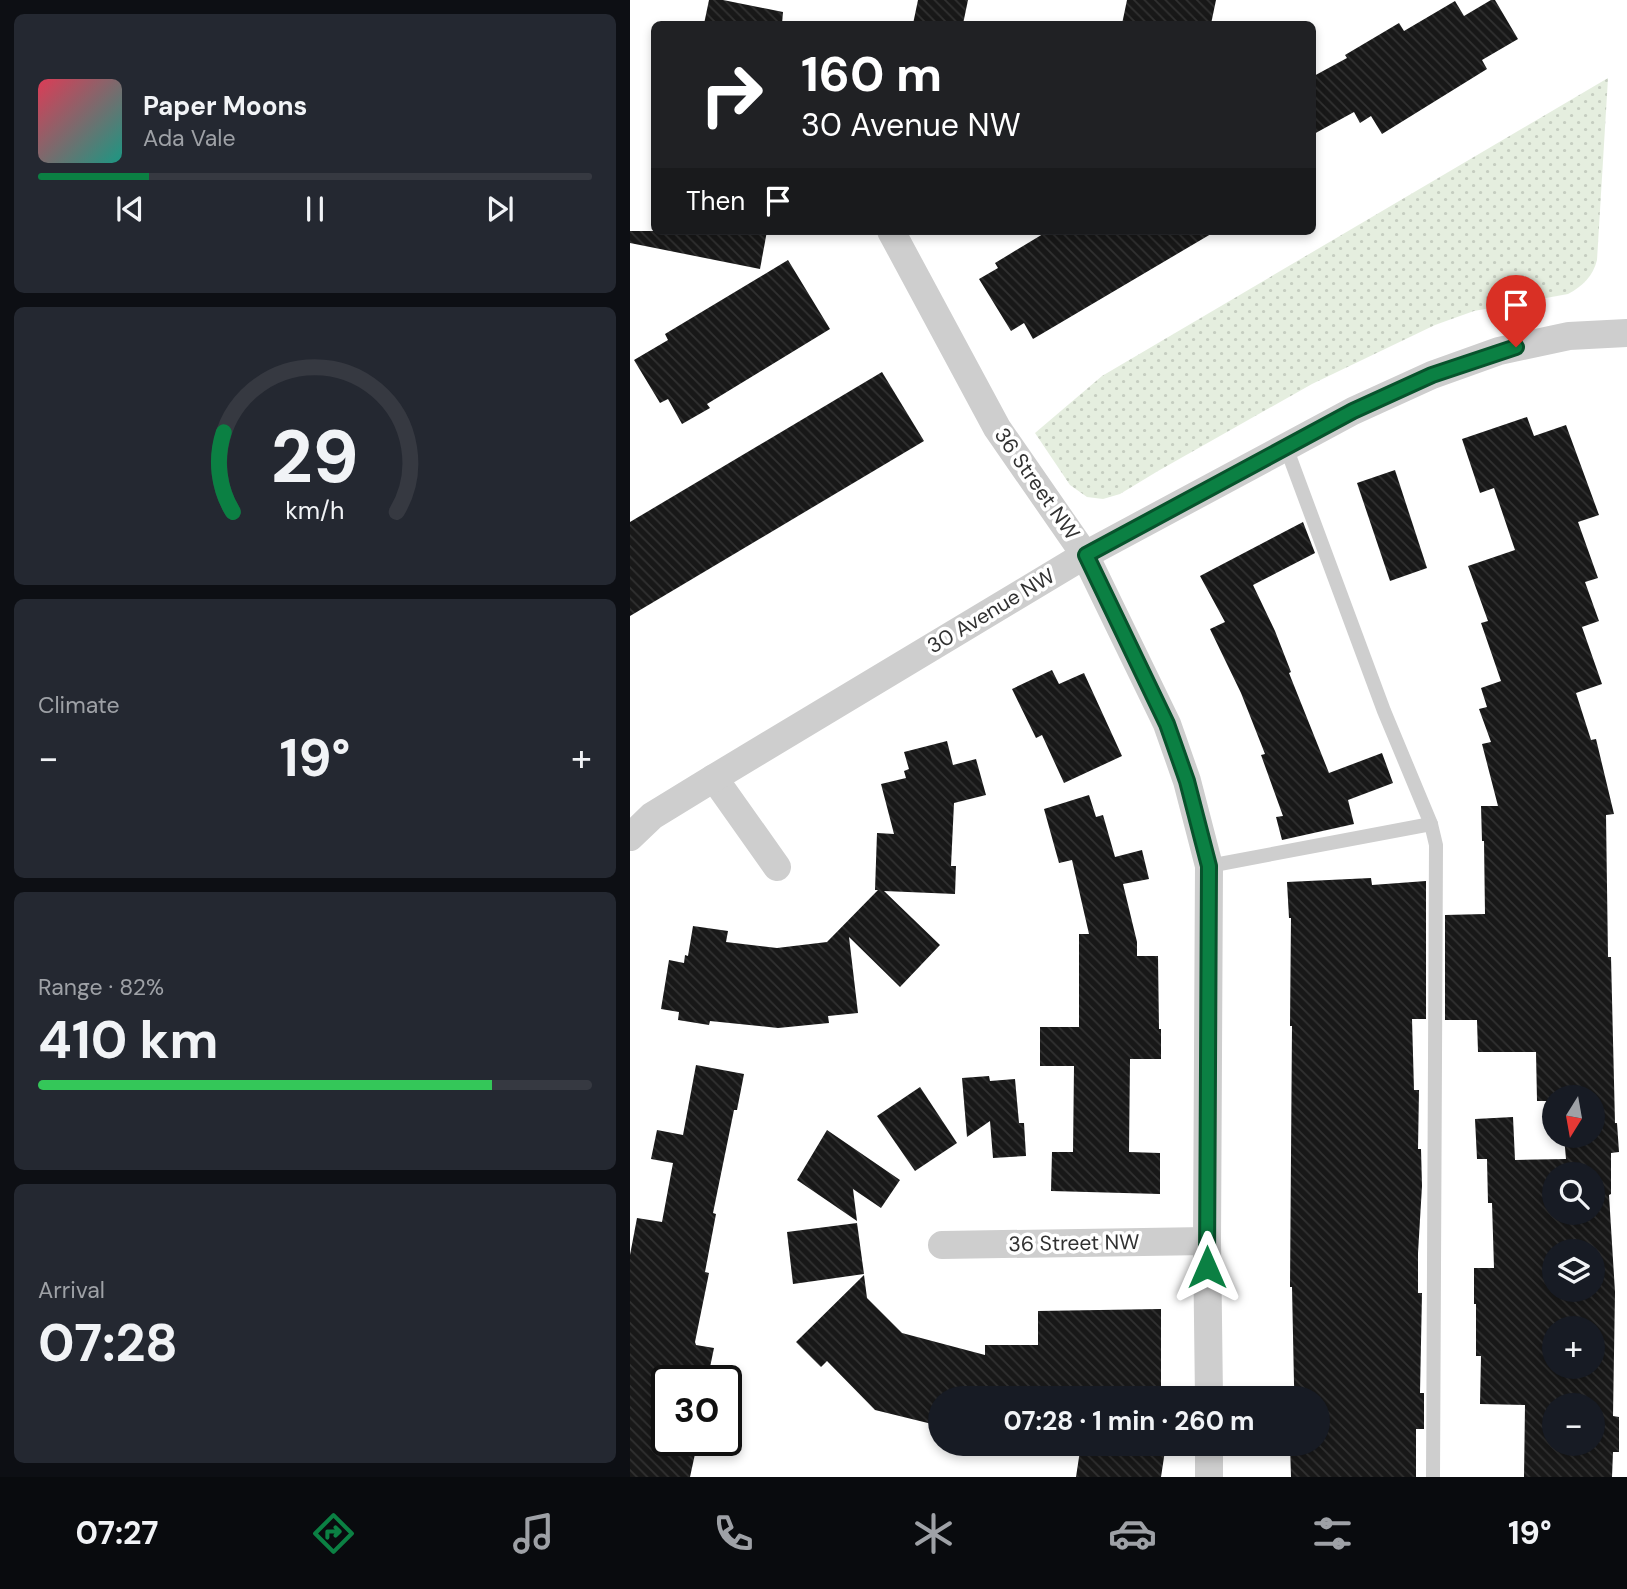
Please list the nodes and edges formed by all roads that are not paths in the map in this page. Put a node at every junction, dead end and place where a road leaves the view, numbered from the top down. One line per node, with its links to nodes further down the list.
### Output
1 (893, 235): 4 (street, 36 Street NW)
2 (1627, 333): 3 (street, 30 Avenue NW)
3 (1286, 447): 4 (street, 30 Avenue NW); 6 (lane)
4 (1086, 555): 5 (street, 30 Avenue NW); 8 (street, 36 Street NW)
5 (714, 778): 7 (street, 30 Avenue NW); 9 (street)
6 (1431, 824): 8 (lane); 15 (lane)
7 (630, 837)
8 (1209, 866): 10 (street, 36 Street NW)
9 (777, 867)
10 (1207, 1241): 11 (street, 36 Street NW); 12 (street, 36 Street NW)
11 (942, 1245)
12 (1209, 1386)
13 (1209, 1456): 14 (street)
14 (1209, 1477)
15 (1433, 1477)

